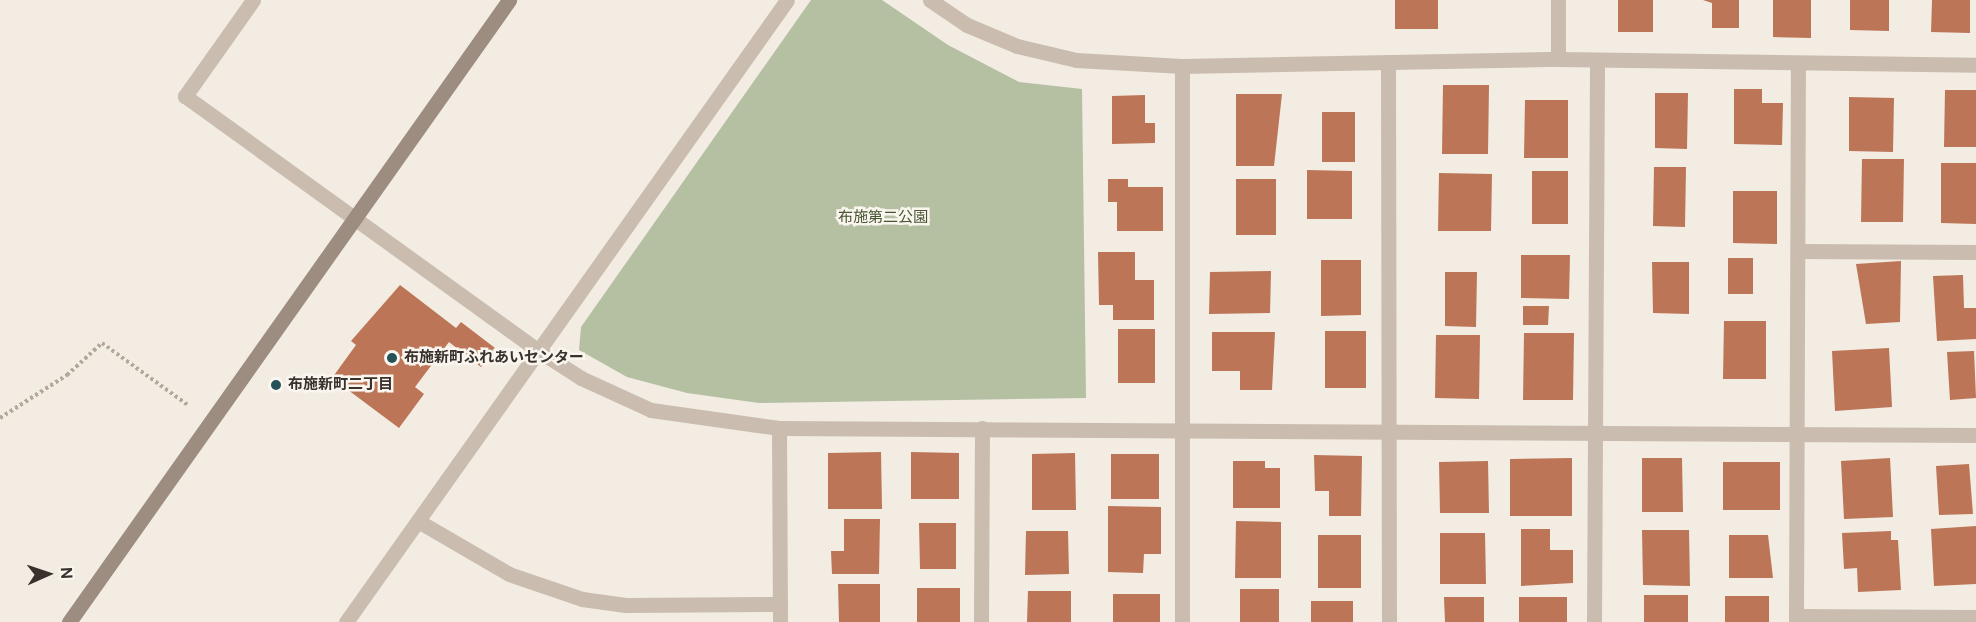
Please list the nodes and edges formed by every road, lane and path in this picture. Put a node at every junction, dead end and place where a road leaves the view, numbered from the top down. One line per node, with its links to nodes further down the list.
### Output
1 (253, 0): 12 (street)
2 (509, 0): 12 (street)
3 (787, 0): 15 (street)
4 (930, 0): 11 (street)
5 (1558, 0): 6 (street)
6 (1558, 59): 7 (street); 8 (street)
7 (1388, 62): 11 (street); 21 (street)
8 (1598, 63): 9 (street); 22 (street)
9 (1798, 63): 10 (street); 13 (street)
10 (1976, 65)
11 (1182, 66): 20 (street)
12 (355, 216): 15 (street); 17 (street)
13 (1797, 251): 14 (street); 23 (street)
14 (1976, 252)
15 (539, 351): 18 (street); 25 (street)
16 (0, 418): 17 (path)
17 (210, 422): 29 (street)
18 (779, 428): 19 (street); 26 (street)
19 (982, 428): 20 (street); 32 (street)
20 (1182, 431): 21 (street); 33 (street)
21 (1389, 431): 22 (street); 34 (street)
22 (1595, 432): 23 (street); 35 (street)
23 (1797, 433): 24 (street); 28 (street)
24 (1976, 435)
25 (418, 521): 26 (street); 30 (street)
26 (780, 604): 31 (street)
27 (1976, 617): 28 (street)
28 (1796, 619)
29 (69, 622)
30 (346, 622)
31 (780, 622)
32 (981, 622)
33 (1182, 622)
34 (1389, 622)
35 (1594, 622)

